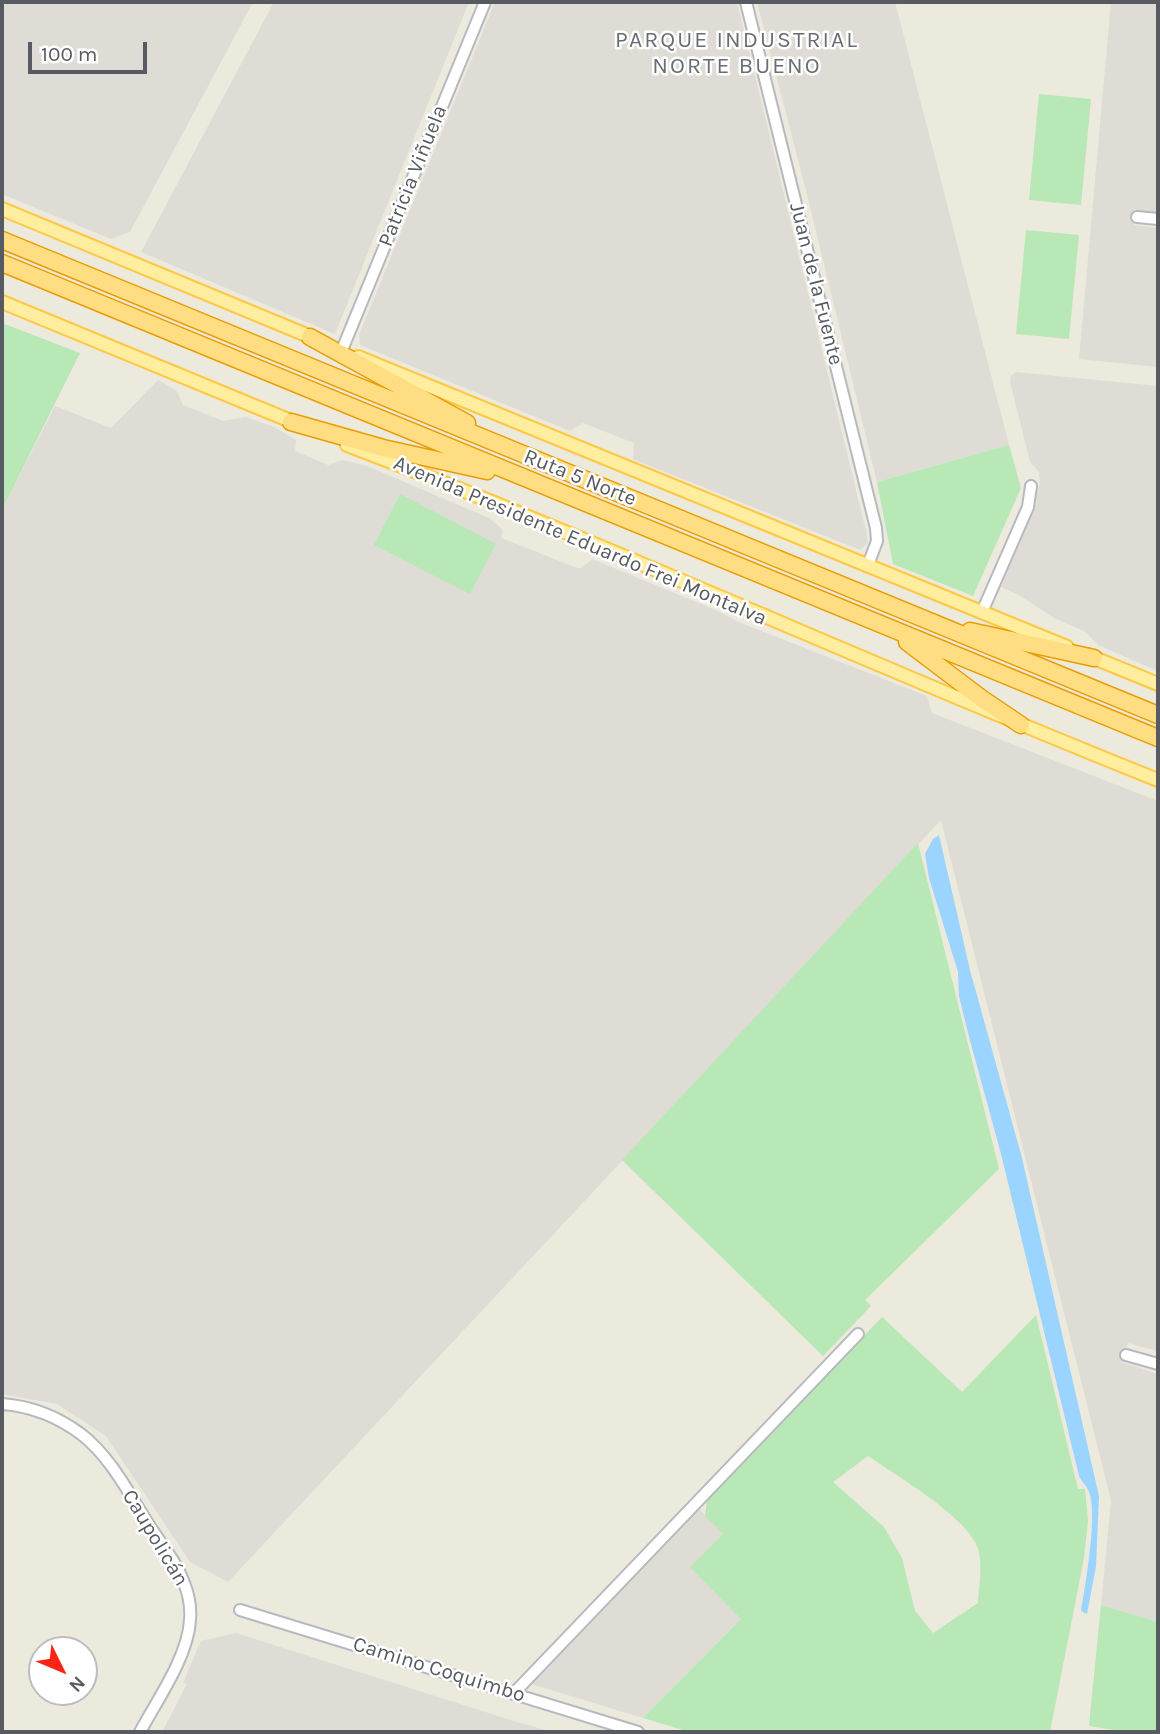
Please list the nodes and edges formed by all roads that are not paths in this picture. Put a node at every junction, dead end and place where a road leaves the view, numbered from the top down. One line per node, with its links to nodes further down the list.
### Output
1 (485, 2): 10 (street, Patricia Viñuela)
2 (746, 2): 15 (street, Juan de la Fuente)
3 (2, 209): 9 (main road)
4 (1137, 216): 5 (street)
5 (1158, 219)
6 (2, 240): 12 (highway, Ruta 5 Norte)
7 (2, 263): 13 (highway, Ruta 5 Norte)
8 (2, 302): 11 (main road, Avenida Presidente Eduardo Frei Montalva)
9 (310, 337): 10 (main road); 12 (highway)
10 (342, 350): 15 (main road)
11 (291, 422): 13 (highway); 22 (main road, Avenida Presidente Eduardo Frei Montalva)
12 (517, 453): 18 (highway, Ruta 5 Norte)
13 (530, 481): 17 (highway, Ruta 5 Norte)
14 (1031, 486): 16 (street)
15 (868, 565): 16 (main road)
16 (982, 612): 19 (main road)
17 (875, 622): 22 (highway); 23 (highway, Ruta 5 Norte)
18 (943, 626): 19 (highway); 21 (highway, Ruta 5 Norte)
19 (1094, 658): 20 (main road)
20 (1158, 684)
21 (1158, 715)
22 (1021, 725): 24 (main road, Avenida Presidente Eduardo Frei Montalva)
23 (1158, 738)
24 (1158, 780)
25 (858, 1334): 30 (street)
26 (1126, 1355): 27 (street)
27 (1158, 1364)
28 (2, 1404): 31 (street, Caupolicán)
29 (240, 1610): 30 (street, Camino Coquimbo)
30 (514, 1693): 32 (street, Camino Coquimbo)
31 (140, 1732)
32 (638, 1732)

